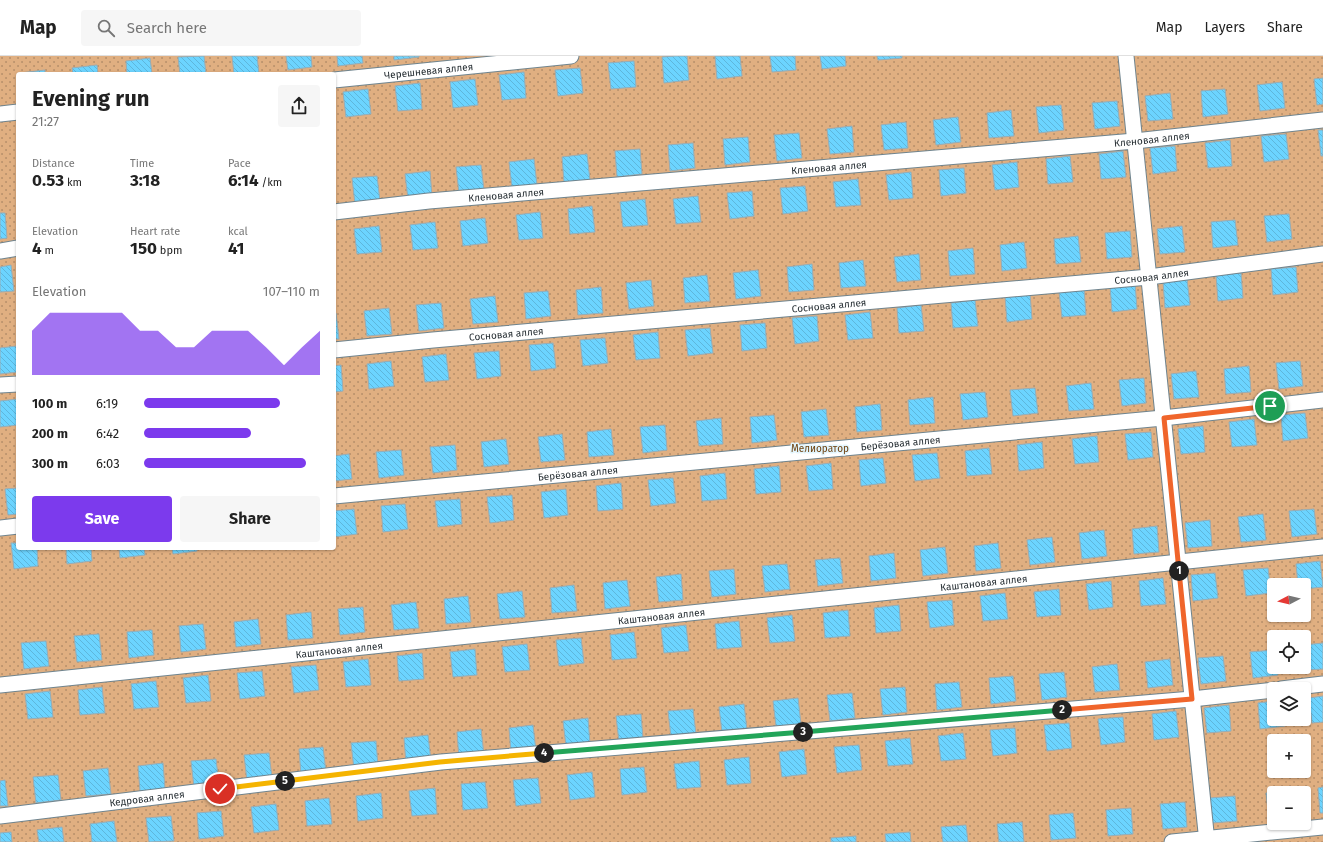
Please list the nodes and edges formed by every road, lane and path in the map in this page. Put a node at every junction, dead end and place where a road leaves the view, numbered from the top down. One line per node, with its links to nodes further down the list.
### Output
1 (571, 56): 3 (street, Черешневая аллея)
2 (1126, 56): 7 (street)
3 (336, 80)
4 (16, 112): 5 (street)
5 (0, 114)
6 (1323, 120): 7 (street, Кленовая аллея)
7 (1135, 141): 8 (street, Кленовая аллея); 12 (street)
8 (336, 212)
9 (16, 248): 10 (street)
10 (0, 250)
11 (1323, 254): 12 (street, Сосновая аллея)
12 (1149, 277): 13 (street, Сосновая аллея); 17 (street)
13 (336, 350)
14 (16, 384): 15 (street)
15 (0, 385)
16 (1323, 400): 17 (street, Берёзовая аллея)
17 (1164, 418): 18 (street, Берёзовая аллея); 22 (street)
18 (336, 496)
19 (16, 526): 20 (street)
20 (0, 528)
21 (1323, 547): 22 (street, Каштановая аллея)
22 (1178, 562): 24 (street, Каштановая аллея); 27 (street)
23 (1323, 684): 25 (street)
24 (0, 685)
25 (1311, 685)
26 (1267, 691): 27 (street, Кедровая аллея)
27 (1192, 699): 28 (street, Кедровая аллея); 30 (street)
28 (0, 816)
29 (1323, 827): 30 (street)
30 (1206, 840): 31 (street)
31 (1172, 842)

